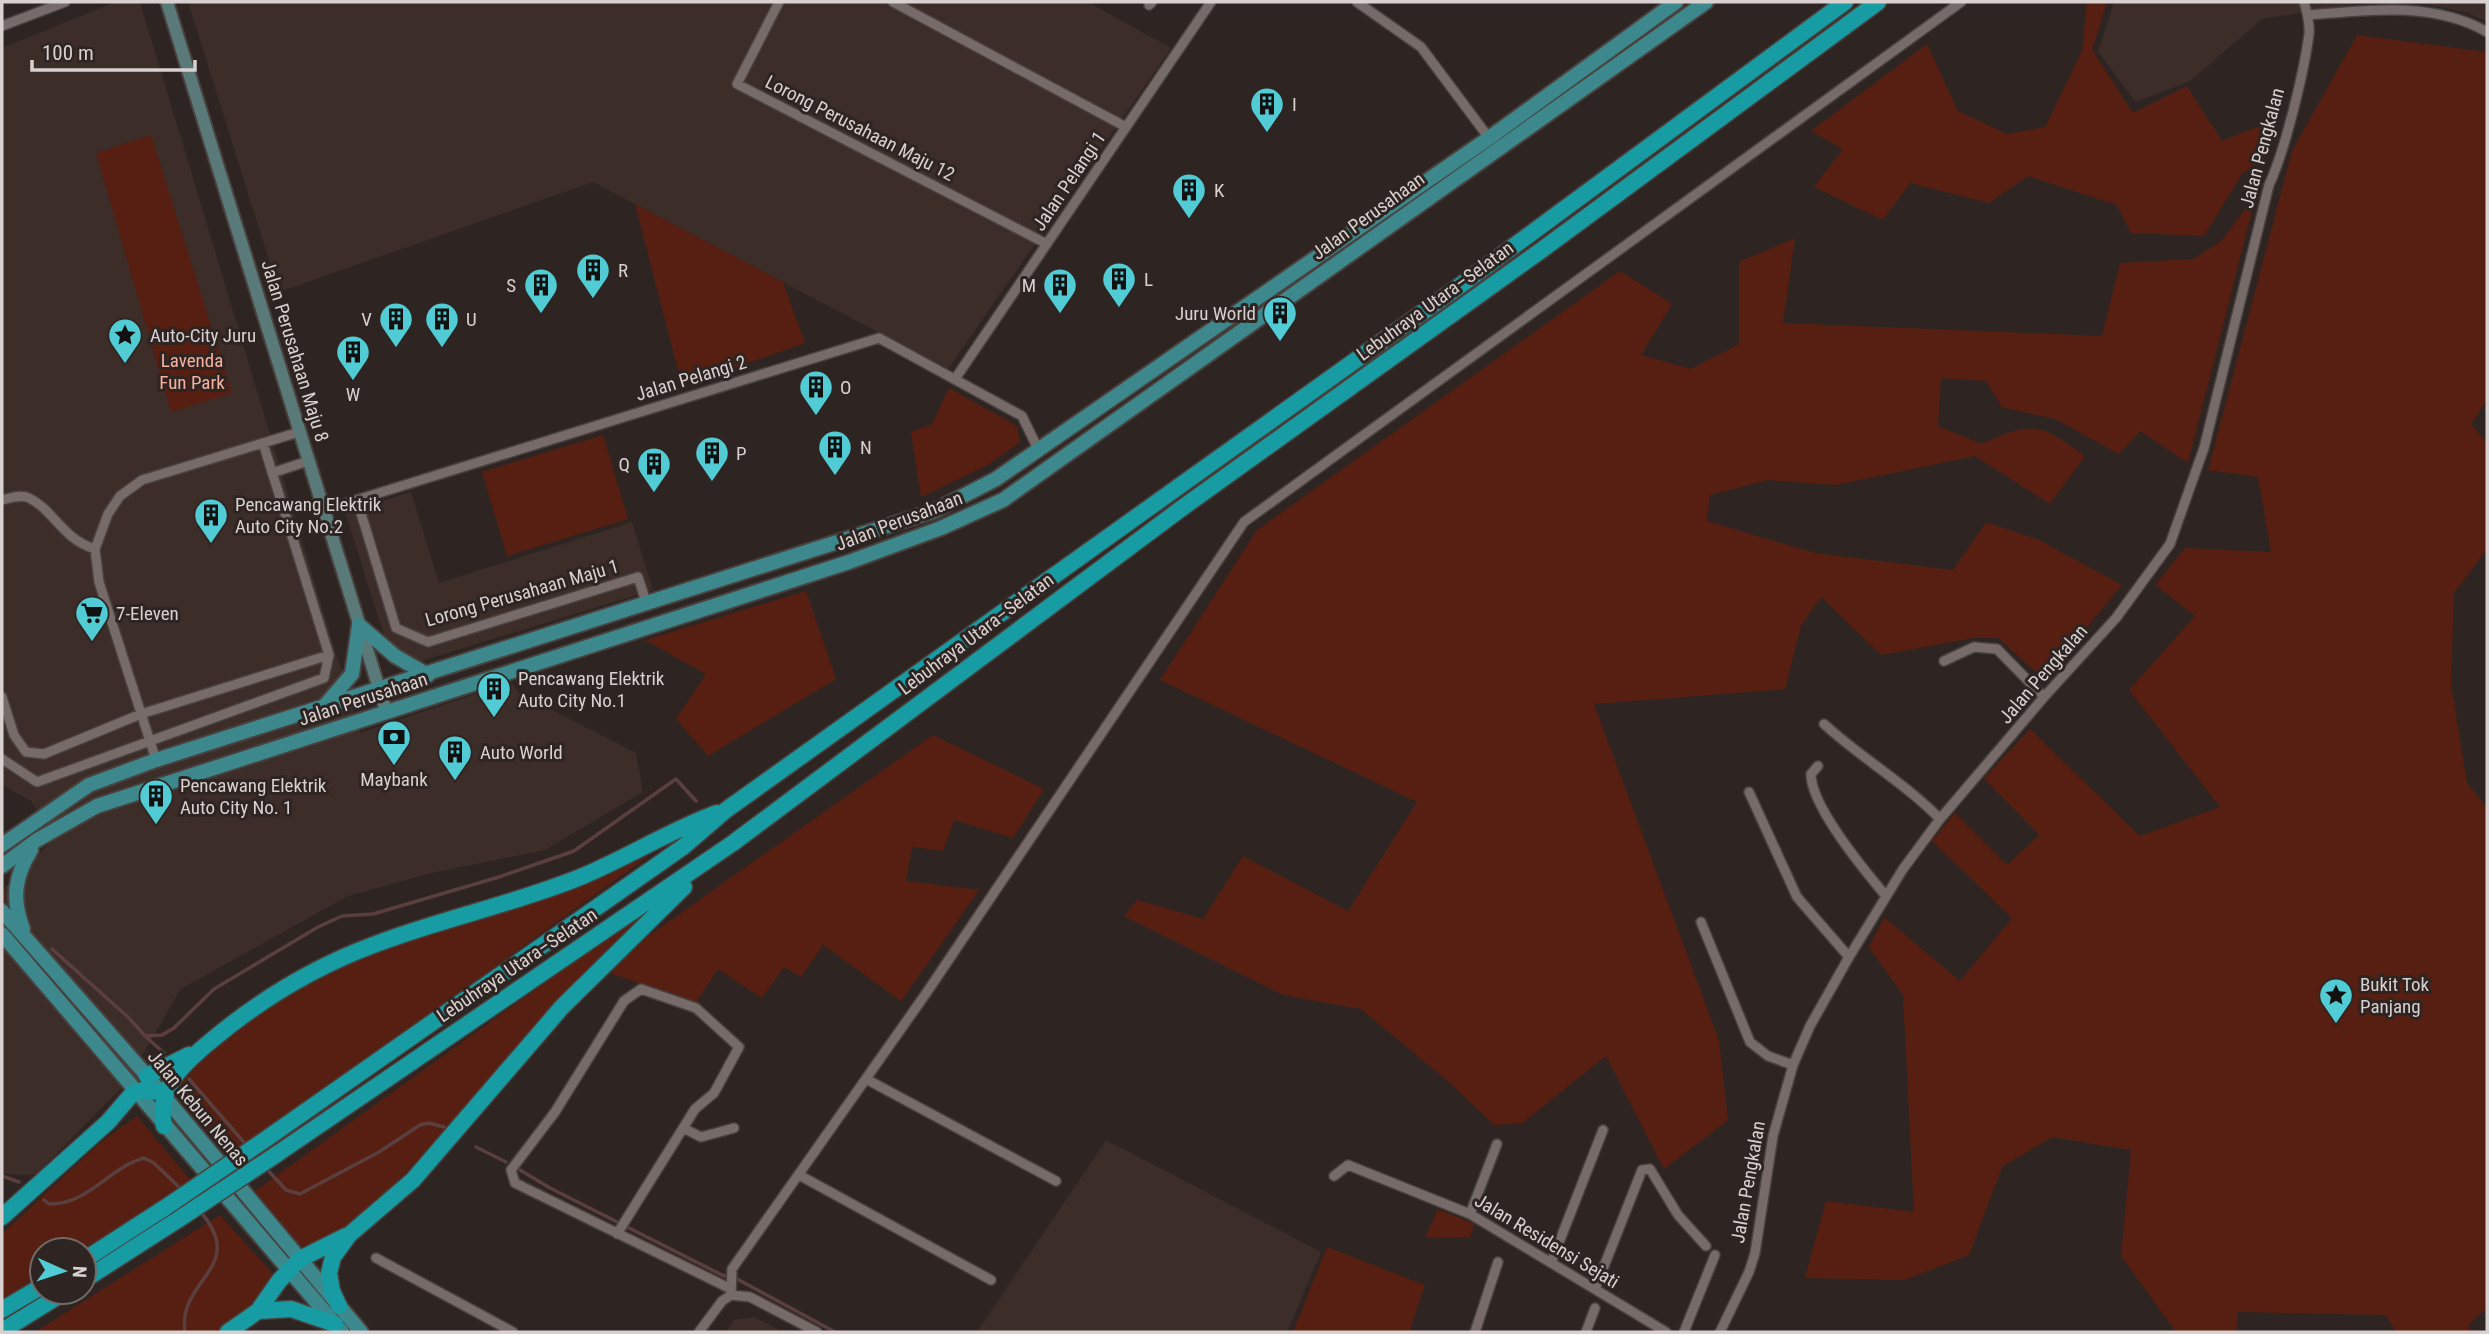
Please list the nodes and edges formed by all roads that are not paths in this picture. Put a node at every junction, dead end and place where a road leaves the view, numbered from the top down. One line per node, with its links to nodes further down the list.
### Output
1 (65, 2): 14 (street)
2 (167, 2): 20 (street, Jalan Perusahaan Maju 8)
3 (778, 2): 18 (street, Lorong Perusahaan Maju 12)
4 (893, 2): 16 (street)
5 (1211, 2): 16 (street, Jalan Pelangi 1)
6 (1357, 2): 17 (street)
7 (1676, 2): 17 (main road, Jalan Perusahaan)
8 (1706, 2): 38 (main road, Jalan Perusahaan)
9 (1845, 2): 46 (highway, Lebuhraya Utara–Selatan)
10 (1878, 2): 49 (highway, Lebuhraya Utara–Selatan)
11 (1961, 2): 62 (street)
12 (2304, 2): 13 (street, Jalan Pengkalan)
13 (2308, 15): 15 (street); 36 (street, Jalan Pengkalan)
14 (2, 26)
15 (2487, 32)
16 (1126, 127): 18 (street, Jalan Pelangi 1)
17 (1489, 138): 22 (main road, Jalan Perusahaan)
18 (1047, 244): 19 (street, Jalan Pelangi 1)
19 (955, 379): 22 (street, Jalan Pelangi 2); 26 (street, Jalan Pelangi 2)
20 (299, 432): 21 (street); 23 (street, Jalan Perusahaan Maju 8)
21 (262, 443): 24 (street); 28 (street)
22 (1038, 449): 29 (main road, Jalan Perusahaan)
23 (308, 461): 24 (street); 27 (street, Jalan Perusahaan Maju 8)
24 (272, 473): 31 (street)
25 (2, 500): 28 (street)
26 (357, 500): 27 (street, Jalan Pelangi 2); 29 (street, Lorong Perusahaan Maju 1)
27 (324, 510): 30 (street, Jalan Perusahaan Maju 8)
28 (95, 549): 39 (street)
29 (647, 605): 33 (main road, Jalan Perusahaan)
30 (359, 625): 33 (main road); 34 (street, Jalan Perusahaan Maju 8); 37 (main road)
31 (328, 655): 39 (street); 41 (street)
32 (1944, 661): 36 (street)
33 (428, 675): 34 (main road, Jalan Perusahaan)
34 (379, 690): 37 (main road, Jalan Perusahaan); 38 (street, Jalan Perusahaan Maju 8)
35 (2, 697): 39 (street)
36 (2044, 697): 47 (street, Jalan Pengkalan)
37 (321, 708): 43 (main road, Jalan Perusahaan)
38 (386, 711): 48 (main road, Jalan Perusahaan)
39 (141, 714): 41 (street)
40 (1824, 724): 47 (street)
41 (150, 741): 42 (street); 43 (street)
42 (2, 759)
43 (156, 760): 50 (main road, Jalan Perusahaan)
44 (1818, 766): 52 (street)
45 (1749, 792): 58 (street)
46 (726, 810): 59 (highway); 78 (highway, Lebuhraya Utara–Selatan, bridge)
47 (1941, 819): 52 (street, Jalan Pengkalan)
48 (37, 840): 51 (main road, Jalan Perusahaan); 56 (main road)
49 (733, 843): 76 (highway); 84 (highway, Lebuhraya Utara–Selatan, bridge)
50 (2, 845)
51 (2, 866)
52 (1885, 896): 58 (street, Jalan Pengkalan)
53 (2, 911): 56 (main road, Jalan Kebun Nenas)
54 (1701, 922): 60 (street)
55 (2, 934): 57 (main road, Jalan Kebun Nenas)
56 (26, 939): 61 (main road, Jalan Kebun Nenas)
57 (7, 942): 63 (main road, Jalan Kebun Nenas)
58 (1849, 957): 60 (street, Jalan Pengkalan)
59 (200, 1049): 61 (highway); 64 (highway)
60 (1793, 1065): 105 (street, Jalan Pengkalan)
61 (147, 1076): 64 (main road, Jalan Kebun Nenas)
62 (866, 1079): 70 (street); 72 (street)
63 (131, 1087): 64 (highway); 65 (main road, Jalan Kebun Nenas); 74 (highway)
64 (161, 1094): 65 (highway); 83 (main road, Jalan Kebun Nenas)
65 (164, 1126): 83 (main road, Jalan Kebun Nenas)
66 (683, 1128): 67 (street); 75 (street); 75 (street)
67 (734, 1128)
68 (1603, 1130): 82 (street)
69 (1497, 1144): 73 (street)
70 (799, 1175): 85 (street); 86 (street)
71 (1334, 1176): 73 (street, Jalan Residensi Sejati)
72 (1056, 1181)
73 (1470, 1214): 82 (street, Jalan Residensi Sejati)
74 (2, 1217)
75 (620, 1228): 86 (street)
76 (349, 1235): 83 (highway); 90 (highway)
77 (1706, 1245): 87 (street)
78 (98, 1251)
79 (1715, 1255): 104 (street)
80 (376, 1258): 98 (street)
81 (1498, 1262): 101 (street)
82 (1551, 1263): 87 (street, Jalan Residensi Sejati)
83 (295, 1264): 90 (main road, Jalan Kebun Nenas); 93 (highway); 94 (main road, Jalan Kebun Nenas)
84 (98, 1271)
85 (991, 1280)
86 (730, 1288): 99 (street); 100 (street)
87 (1595, 1289): 103 (street, Jalan Residensi Sejati)
88 (28, 1295): 92 (highway)
89 (42, 1306): 95 (highway)
90 (339, 1306): 97 (main road, Jalan Kebun Nenas)
91 (1595, 1308): 102 (street)
92 (2, 1311)
93 (258, 1311): 94 (highway); 96 (highway)
94 (338, 1328)
95 (2, 1331)
96 (228, 1332)
97 (361, 1332)
98 (513, 1332)
99 (699, 1332)
100 (817, 1332)
101 (1475, 1332)
102 (1587, 1332)
103 (1665, 1332)
104 (1684, 1332)
105 (1720, 1332)

